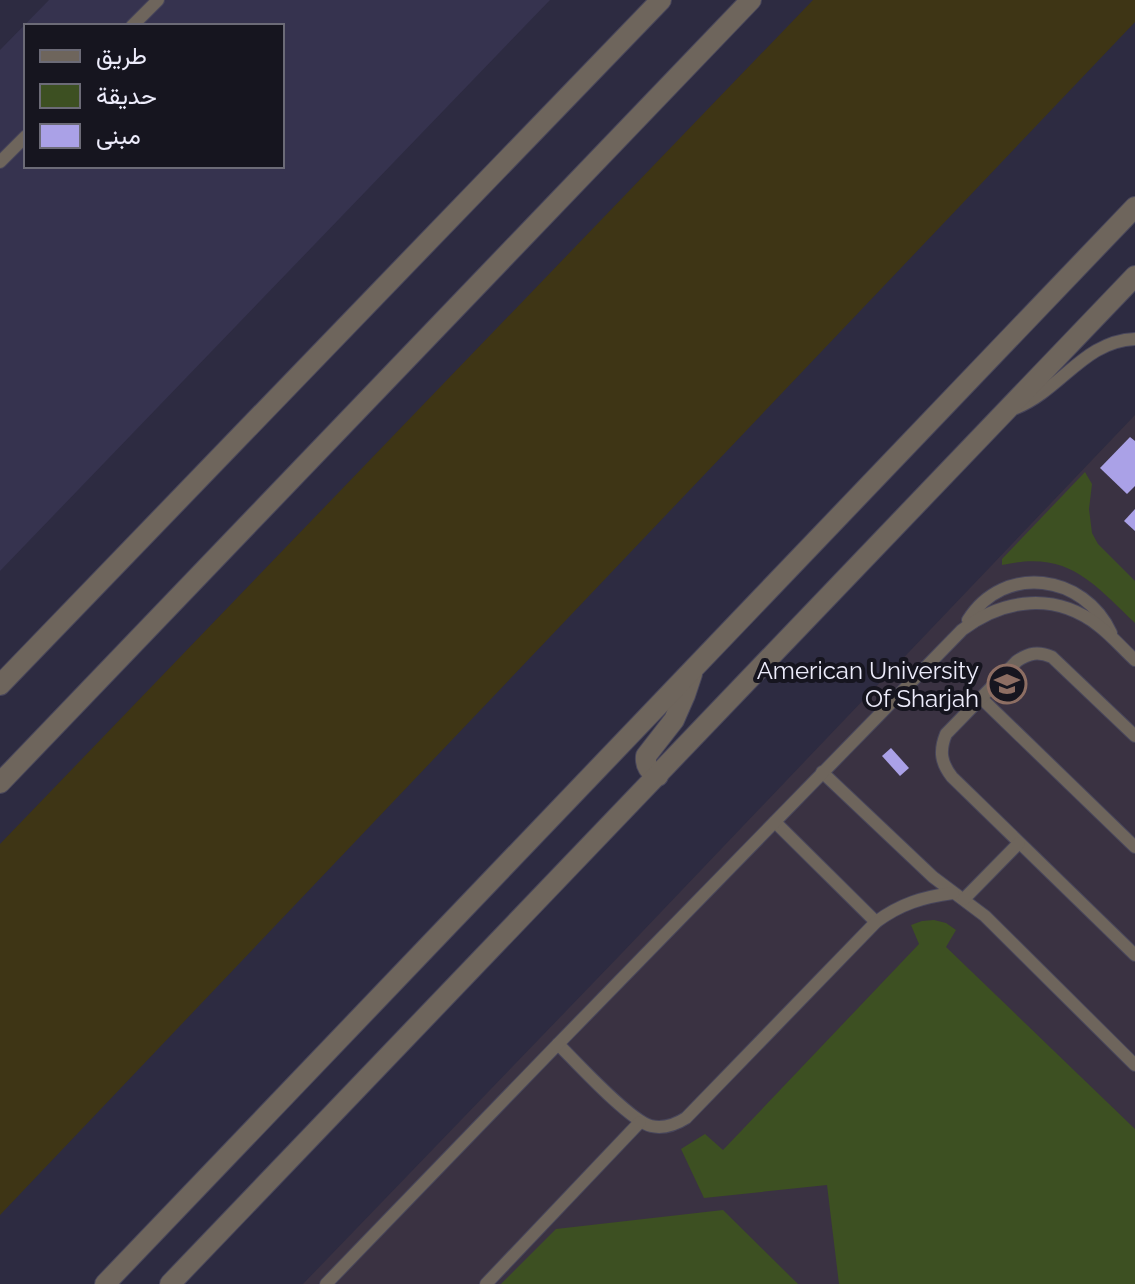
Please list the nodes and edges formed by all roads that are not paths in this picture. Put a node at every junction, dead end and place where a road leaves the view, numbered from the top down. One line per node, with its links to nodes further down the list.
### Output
1 (158, 0): 4 (lane)
2 (661, 0): 15 (street)
3 (751, 0): 20 (street)
4 (134, 24)
5 (24, 138): 6 (lane)
6 (0, 162)
7 (1135, 207): 14 (street)
8 (1135, 276): 10 (street)
9 (1135, 339): 10 (lane)
10 (1006, 412): 19 (street)
11 (962, 630): 12 (lane); 12 (lane); 18 (lane)
12 (1114, 640): 13 (lane)
13 (1135, 660)
14 (693, 670): 19 (street); 30 (street)
15 (0, 685)
16 (981, 698): 17 (lane); 22 (lane); 23 (lane)
17 (1135, 736)
18 (822, 772): 21 (lane); 24 (lane)
19 (658, 776): 31 (street)
20 (0, 783)
21 (775, 822): 25 (lane); 27 (lane)
22 (1133, 842)
23 (1019, 843): 24 (lane); 26 (lane)
24 (958, 896): 25 (lane); 28 (lane)
25 (876, 922): 29 (lane)
26 (1133, 950)
27 (558, 1044): 29 (lane); 32 (lane)
28 (1135, 1065)
29 (640, 1122): 33 (lane)
30 (105, 1284)
31 (170, 1284)
32 (326, 1284)
33 (486, 1284)

